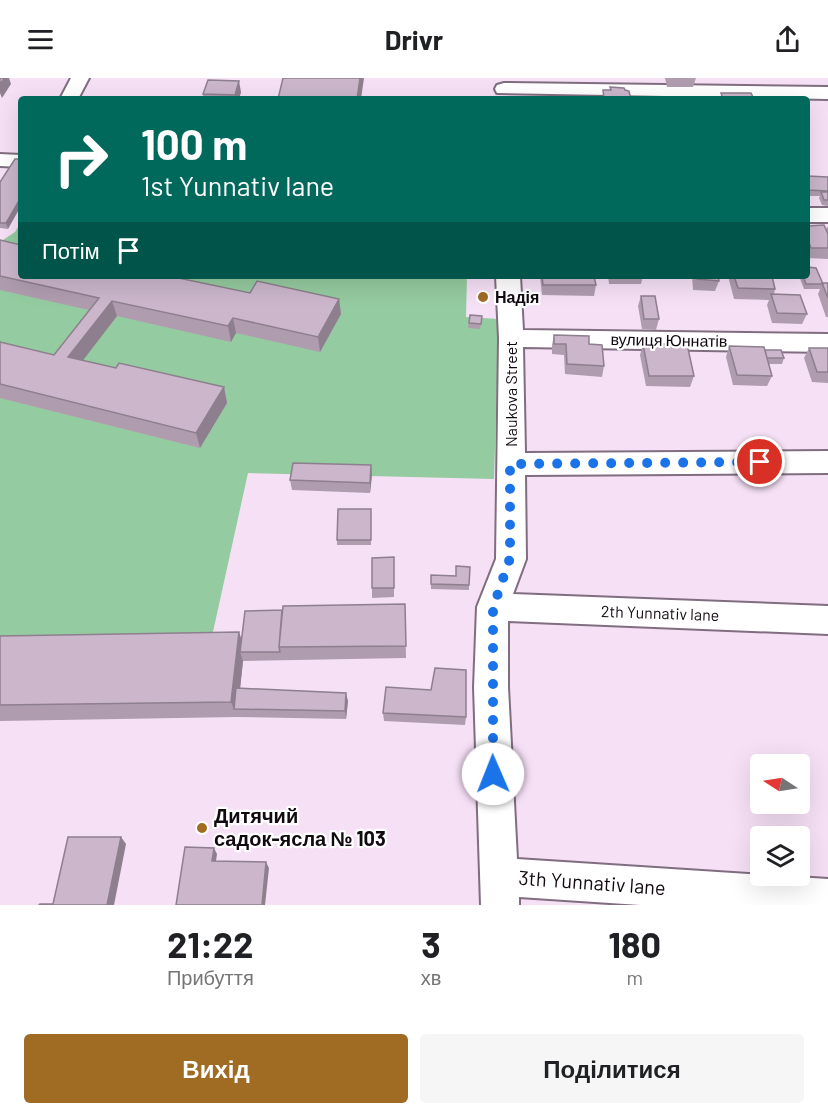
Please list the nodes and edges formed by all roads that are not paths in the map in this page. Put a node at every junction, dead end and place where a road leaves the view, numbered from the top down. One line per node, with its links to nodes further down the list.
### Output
1 (80, 78): 4 (street)
2 (504, 89): 3 (street)
3 (828, 93)
4 (71, 96)
5 (0, 160): 6 (street)
6 (18, 161)
7 (810, 215): 8 (street)
8 (828, 215)
9 (508, 279): 10 (street, Naukova Street)
10 (511, 338): 11 (street, вулиця Юннатів); 13 (street, Naukova Street)
11 (828, 343)
12 (828, 462): 13 (street)
13 (510, 464): 14 (street, Naukova Street)
14 (493, 608): 15 (street, 2th Yunnativ lane); 16 (street, Naukova Street)
15 (828, 620)
16 (500, 891): 17 (street, 3th Yunnativ lane)
17 (828, 898)

